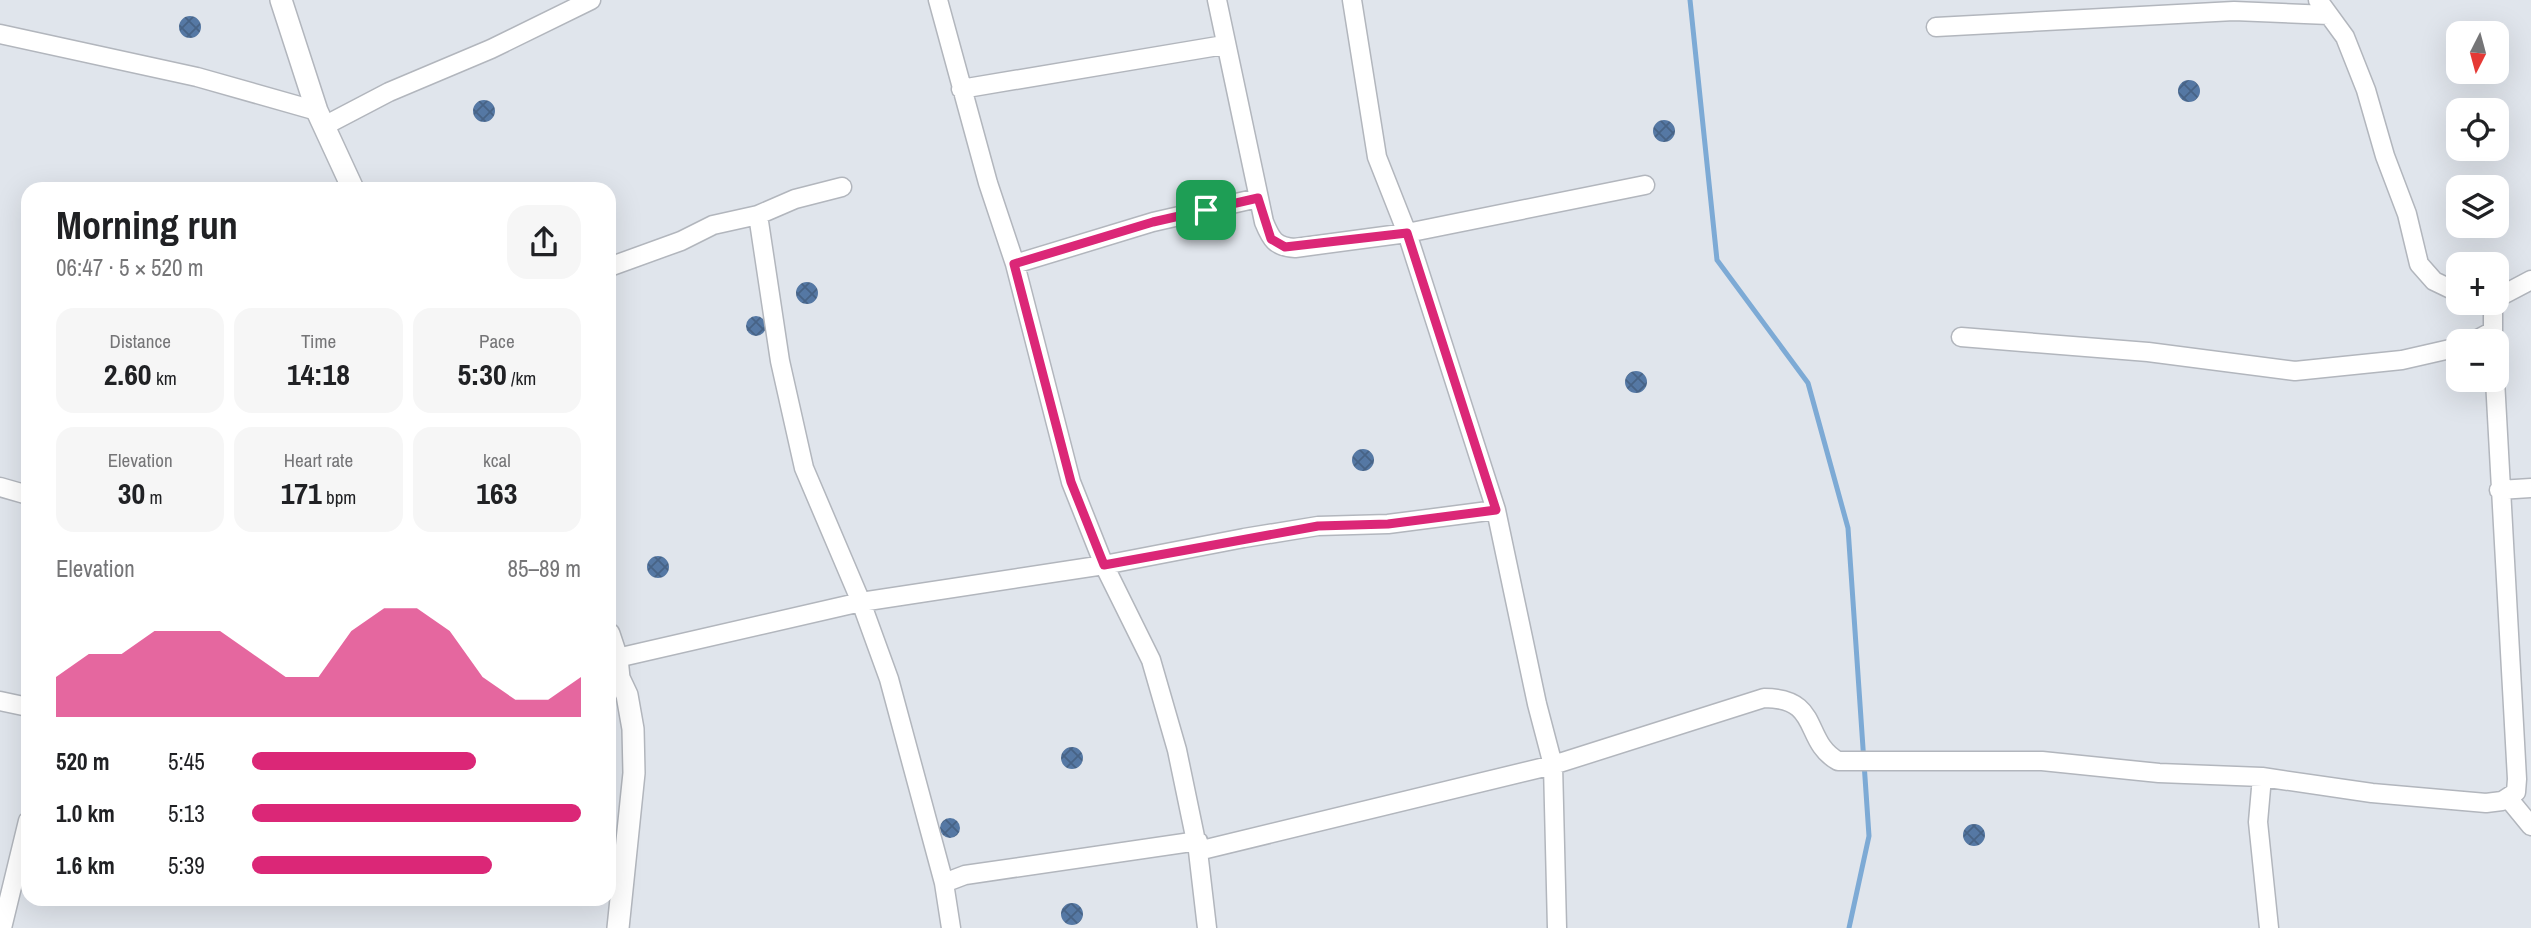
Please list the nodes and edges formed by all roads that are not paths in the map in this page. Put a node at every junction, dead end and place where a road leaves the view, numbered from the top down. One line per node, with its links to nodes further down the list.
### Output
1 (281, 0): 12 (street)
2 (591, 0): 12 (street)
3 (938, 0): 11 (street)
4 (1217, 0): 10 (street)
5 (1352, 0): 18 (street)
6 (2318, 0): 7 (street)
7 (2329, 15): 8 (street); 22 (street)
8 (1936, 27)
9 (0, 34): 12 (street)
10 (1224, 45): 11 (street); 16 (street)
11 (961, 89): 20 (street)
12 (321, 119): 13 (street)
13 (350, 182)
14 (1645, 186): 18 (street)
15 (842, 187): 17 (street)
16 (1258, 198): 18 (street); 20 (street)
17 (758, 215): 19 (street); 33 (street)
18 (1407, 233): 31 (street)
19 (616, 264)
20 (1014, 264): 32 (street)
21 (2531, 280): 23 (street)
22 (2446, 287)
23 (2509, 292)
24 (1961, 337): 25 (street)
25 (2446, 350)
26 (2495, 392): 29 (street)
27 (0, 487): 30 (street)
28 (2531, 488): 29 (street)
29 (2498, 490): 40 (street)
30 (21, 493)
31 (1496, 510): 32 (street); 38 (street)
32 (1104, 565): 33 (street); 42 (street)
33 (861, 602): 34 (street); 44 (street)
34 (616, 671)
35 (616, 673): 46 (street)
36 (0, 701): 37 (street)
37 (21, 706)
38 (1553, 765): 39 (street); 42 (street); 49 (street)
39 (2262, 777): 40 (street); 50 (street)
40 (2508, 798): 41 (street)
41 (2531, 826)
42 (1198, 846): 44 (street); 48 (street)
43 (21, 850): 45 (street)
44 (944, 883): 47 (street)
45 (2, 928)
46 (618, 928)
47 (951, 928)
48 (1207, 928)
49 (1557, 928)
50 (2269, 928)

